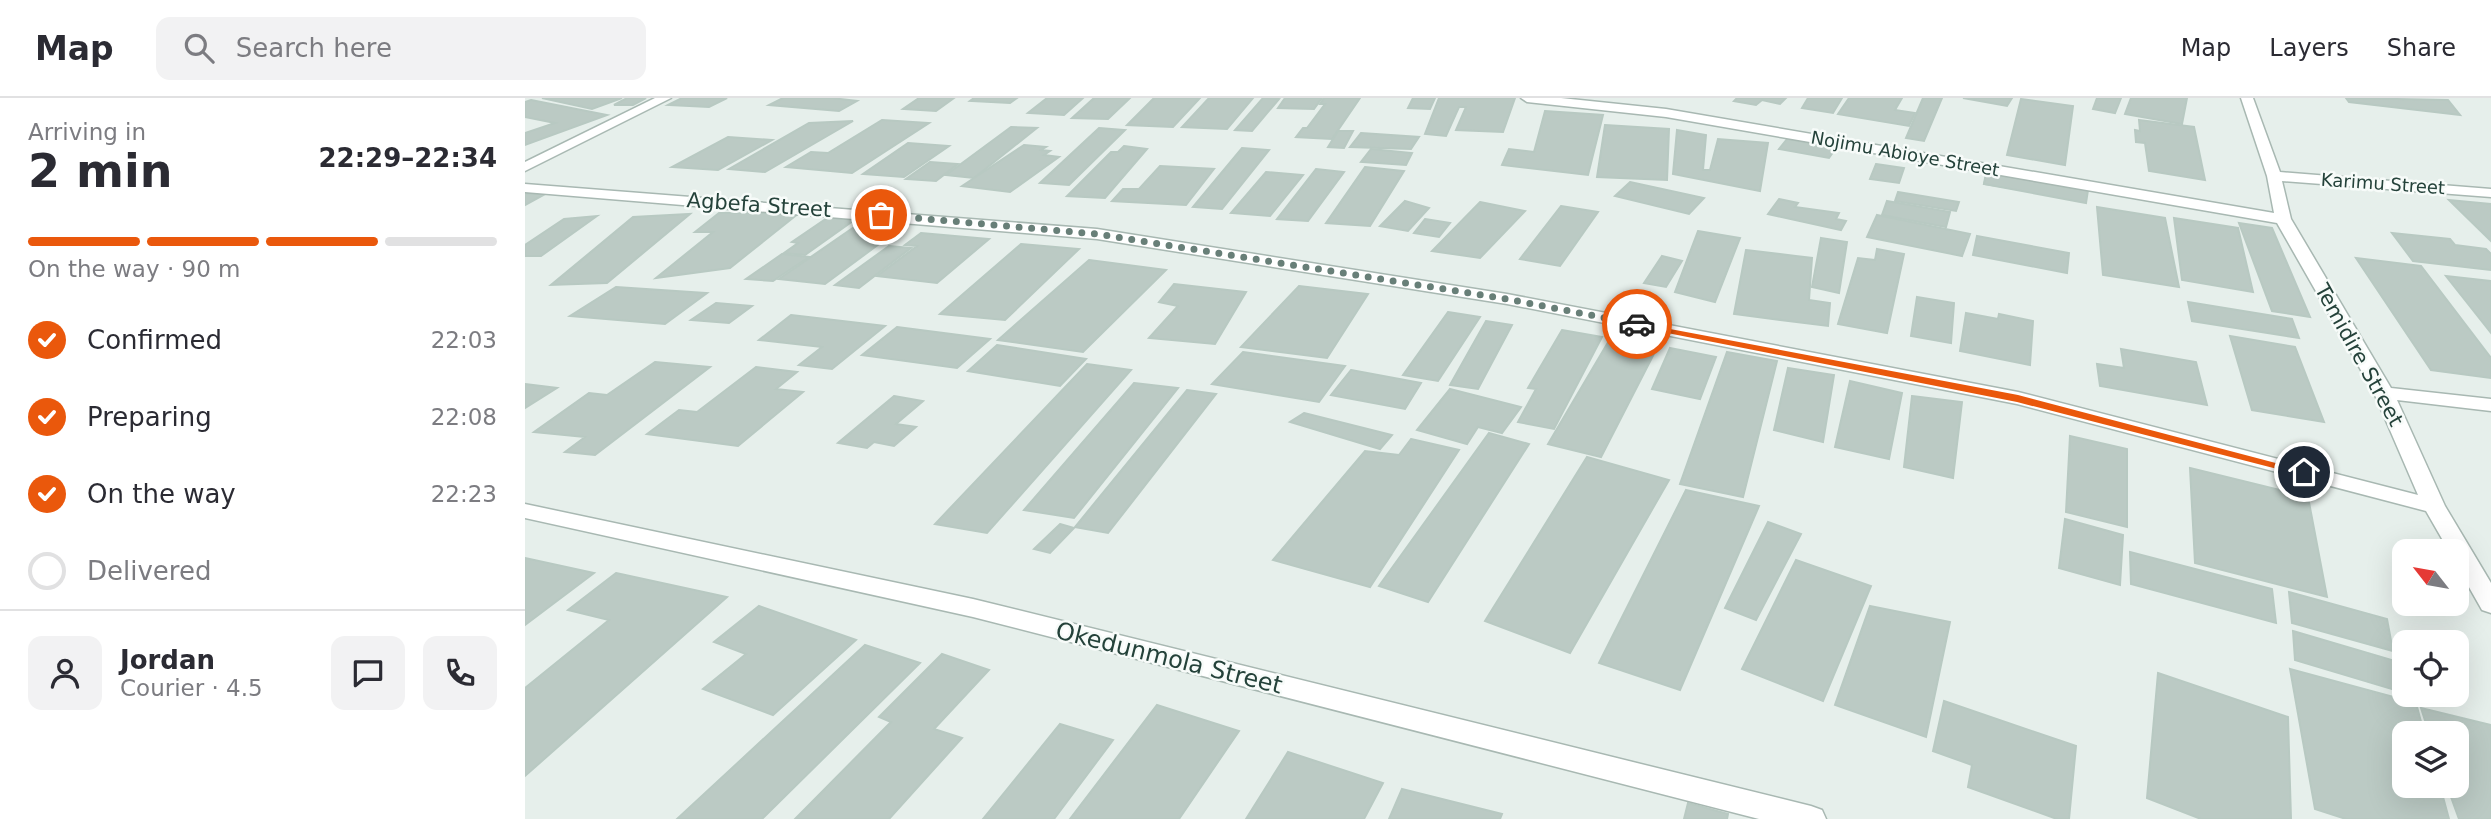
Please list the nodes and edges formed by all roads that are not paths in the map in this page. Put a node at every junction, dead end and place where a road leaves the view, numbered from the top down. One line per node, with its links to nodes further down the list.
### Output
1 (665, 98): 6 (street)
2 (1527, 98): 5 (street, Nojimu Abioye Street)
3 (1673, 98): 5 (street)
4 (2247, 98): 7 (street, Temidire Street)
5 (1666, 113): 10 (street, Nojimu Abioye Street)
6 (525, 167)
7 (2274, 176): 9 (street, Karimu Street); 10 (street, Temidire Street)
8 (525, 188): 13 (street, Agbefa Street)
9 (2491, 193)
10 (2283, 219): 11 (street, Temidire Street)
11 (2384, 393): 12 (street); 13 (street, Temidire Street)
12 (2491, 405)
13 (2434, 506): 15 (street, Temidire Street)
14 (525, 511): 16 (street, Okedunmola Street)
15 (2491, 604)
16 (1811, 819)

